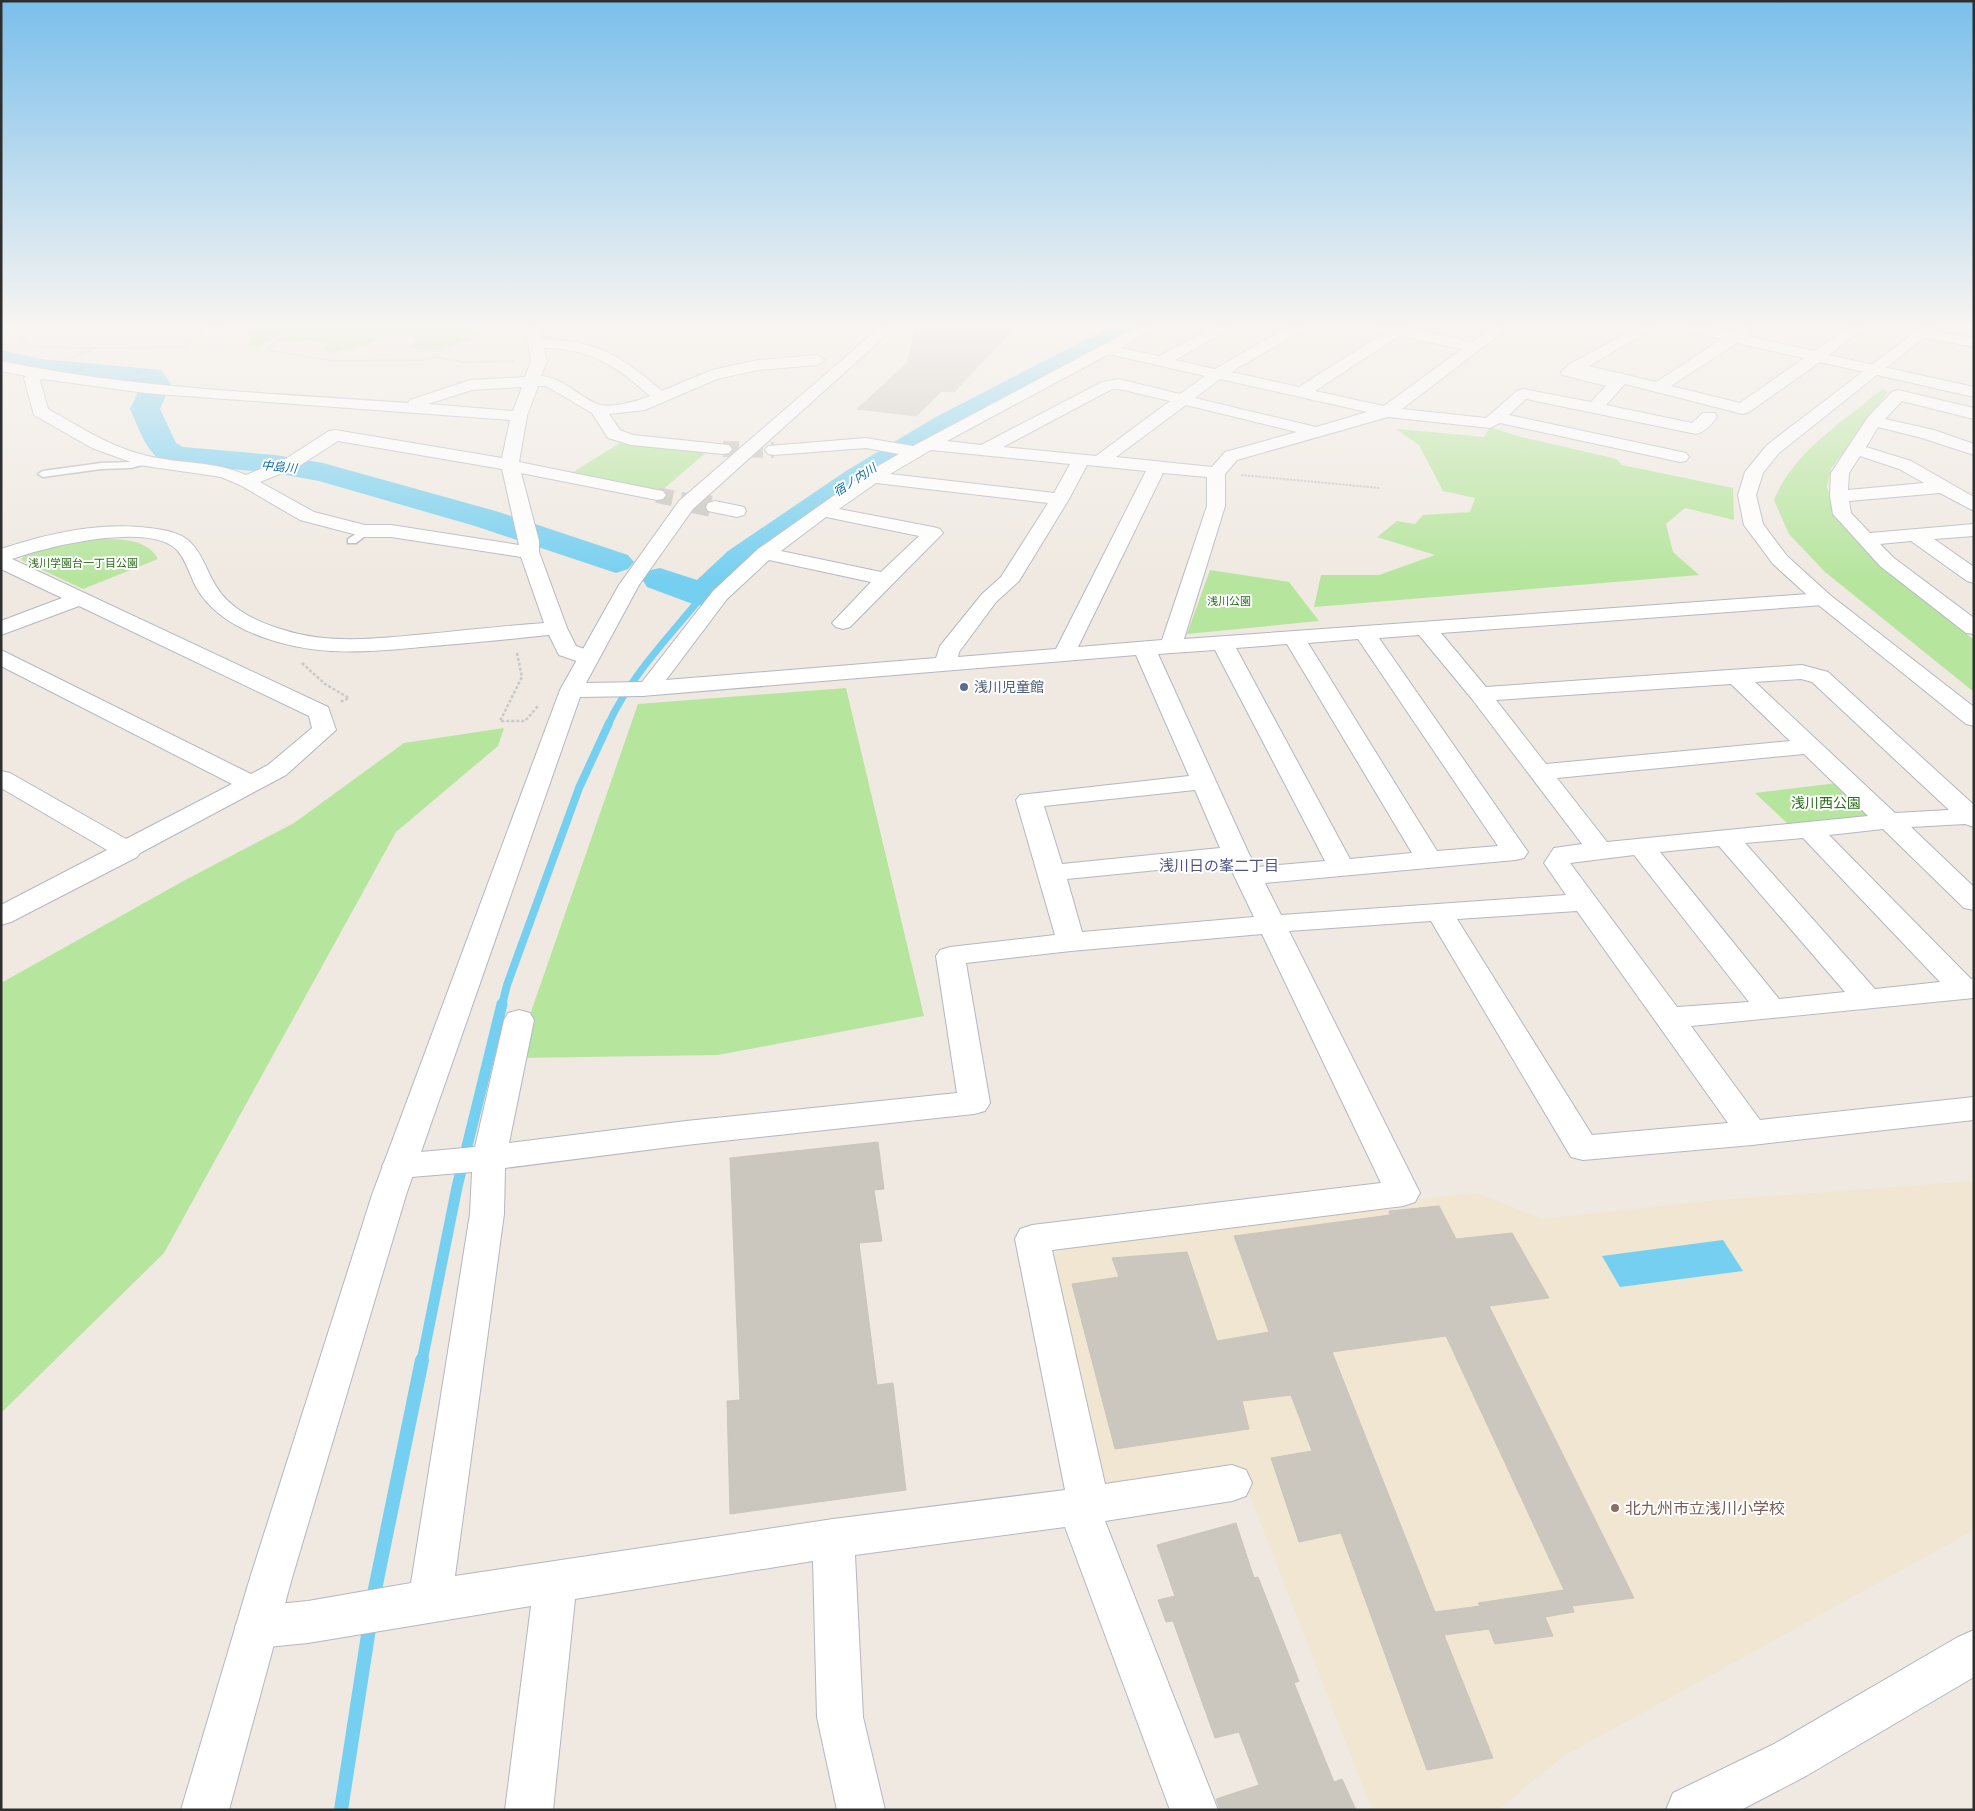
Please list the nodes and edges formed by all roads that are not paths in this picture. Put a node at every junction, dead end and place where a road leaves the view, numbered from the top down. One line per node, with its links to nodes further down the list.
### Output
1 (41, 413): 31 (street)
2 (390, 413): 22 (street)
3 (468, 413): 17 (street)
4 (520, 413): 17 (street)
5 (600, 413): 23 (street)
6 (791, 413): 68 (street)
7 (986, 413): 24 (street)
8 (1056, 413): 26 (street)
9 (1163, 413): 30 (street)
10 (1238, 413): 21 (street)
11 (1385, 413): 21 (street)
12 (1392, 413): 18 (street)
13 (1503, 413): 18 (street)
14 (1615, 413): 19 (street)
15 (1820, 413): 56 (street)
16 (1882, 413): 20 (street)
17 (519, 416): 32 (street)
18 (1498, 417): 29 (street)
19 (1709, 417)
20 (1874, 421): 27 (street); 28 (street)
21 (1317, 432): 34 (street)
22 (335, 435): 32 (street); 37 (street)
23 (723, 449)
24 (917, 449): 25 (street); 26 (street); 36 (street)
25 (774, 450)
26 (984, 450): 30 (street)
27 (1858, 450): 38 (street); 40 (street)
28 (1974, 450)
29 (1680, 457)
30 (1091, 460): 33 (street); 41 (street)
31 (145, 461): 35 (lane); 37 (street)
32 (510, 465): 39 (street); 48 (street)
33 (1157, 466): 34 (street); 66 (street)
34 (1216, 473): 65 (street)
35 (43, 474)
36 (872, 477): 41 (street); 45 (street)
37 (246, 481): 48 (street)
38 (1944, 488): 40 (street); 42 (street)
39 (657, 495)
40 (1838, 496): 49 (street)
41 (1060, 498): 69 (street)
42 (1974, 505)
43 (715, 507): 44 (street)
44 (737, 511)
45 (823, 511): 50 (street); 54 (street)
46 (1974, 530): 47 (street)
47 (1918, 536): 49 (street); 53 (street)
48 (527, 538): 58 (street)
49 (1865, 539): 60 (street)
50 (765, 553): 54 (street); 71 (street)
51 (1, 556): 58 (street)
52 (1, 561): 55 (street)
53 (1974, 577)
54 (885, 579): 57 (street)
55 (80, 598): 61 (street); 79 (street)
56 (1823, 599): 59 (street); 74 (street)
57 (843, 623)
58 (556, 628): 68 (street)
59 (1426, 628): 62 (street); 73 (street)
60 (1974, 628)
61 (1, 629)
62 (1364, 632): 63 (street); 87 (street)
63 (1294, 638): 64 (street); 87 (street)
64 (1222, 643): 65 (street); 89 (street)
65 (1158, 647): 66 (street); 78 (street)
66 (1062, 656): 69 (street)
67 (1, 657): 79 (street)
68 (588, 658): 72 (street)
69 (946, 664): 71 (street)
70 (1737, 677): 73 (street); 75 (street); 80 (street)
71 (646, 688): 72 (street)
72 (571, 690): 105 (street)
73 (1480, 694): 76 (street)
74 (1974, 719)
75 (1809, 746): 76 (street); 81 (street)
76 (1539, 772): 86 (street)
77 (1, 778): 85 (street)
78 (1202, 782): 88 (street); 90 (street)
79 (252, 784): 85 (street)
80 (1973, 817): 81 (street)
81 (1890, 821): 82 (street); 92 (street)
82 (1809, 830): 83 (street); 97 (street)
83 (1725, 837): 84 (street); 98 (street)
84 (1642, 847): 86 (street); 99 (street)
85 (128, 850): 94 (street)
86 (1599, 850): 91 (street)
87 (1428, 858): 89 (street)
88 (1242, 865): 89 (street); 90 (street); 95 (street)
89 (1342, 868)
90 (1052, 873): 96 (street)
91 (1583, 902): 93 (street); 100 (street)
92 (1974, 902)
93 (1439, 912): 95 (street); 103 (street)
94 (1, 916)
95 (1272, 924): 96 (street); 107 (street)
96 (1071, 942): 104 (street)
97 (1969, 988): 98 (street)
98 (1868, 1000): 99 (street)
99 (1771, 1010): 100 (street)
100 (1668, 1018): 103 (street)
101 (519, 1020): 104 (street)
102 (1974, 1108): 103 (street)
103 (1752, 1133)
104 (484, 1158): 105 (street); 110 (street)
105 (399, 1166): 111 (street)
106 (1232, 1483): 107 (street)
107 (1084, 1506): 108 (street); 116 (street)
108 (833, 1538): 109 (street); 115 (street)
109 (555, 1582): 110 (street); 114 (street)
110 (412, 1605): 111 (street)
111 (257, 1627): 113 (street)
112 (1974, 1652): 117 (street)
113 (204, 1810)
114 (529, 1810)
115 (861, 1810)
116 (1194, 1810)
117 (1690, 1810)

